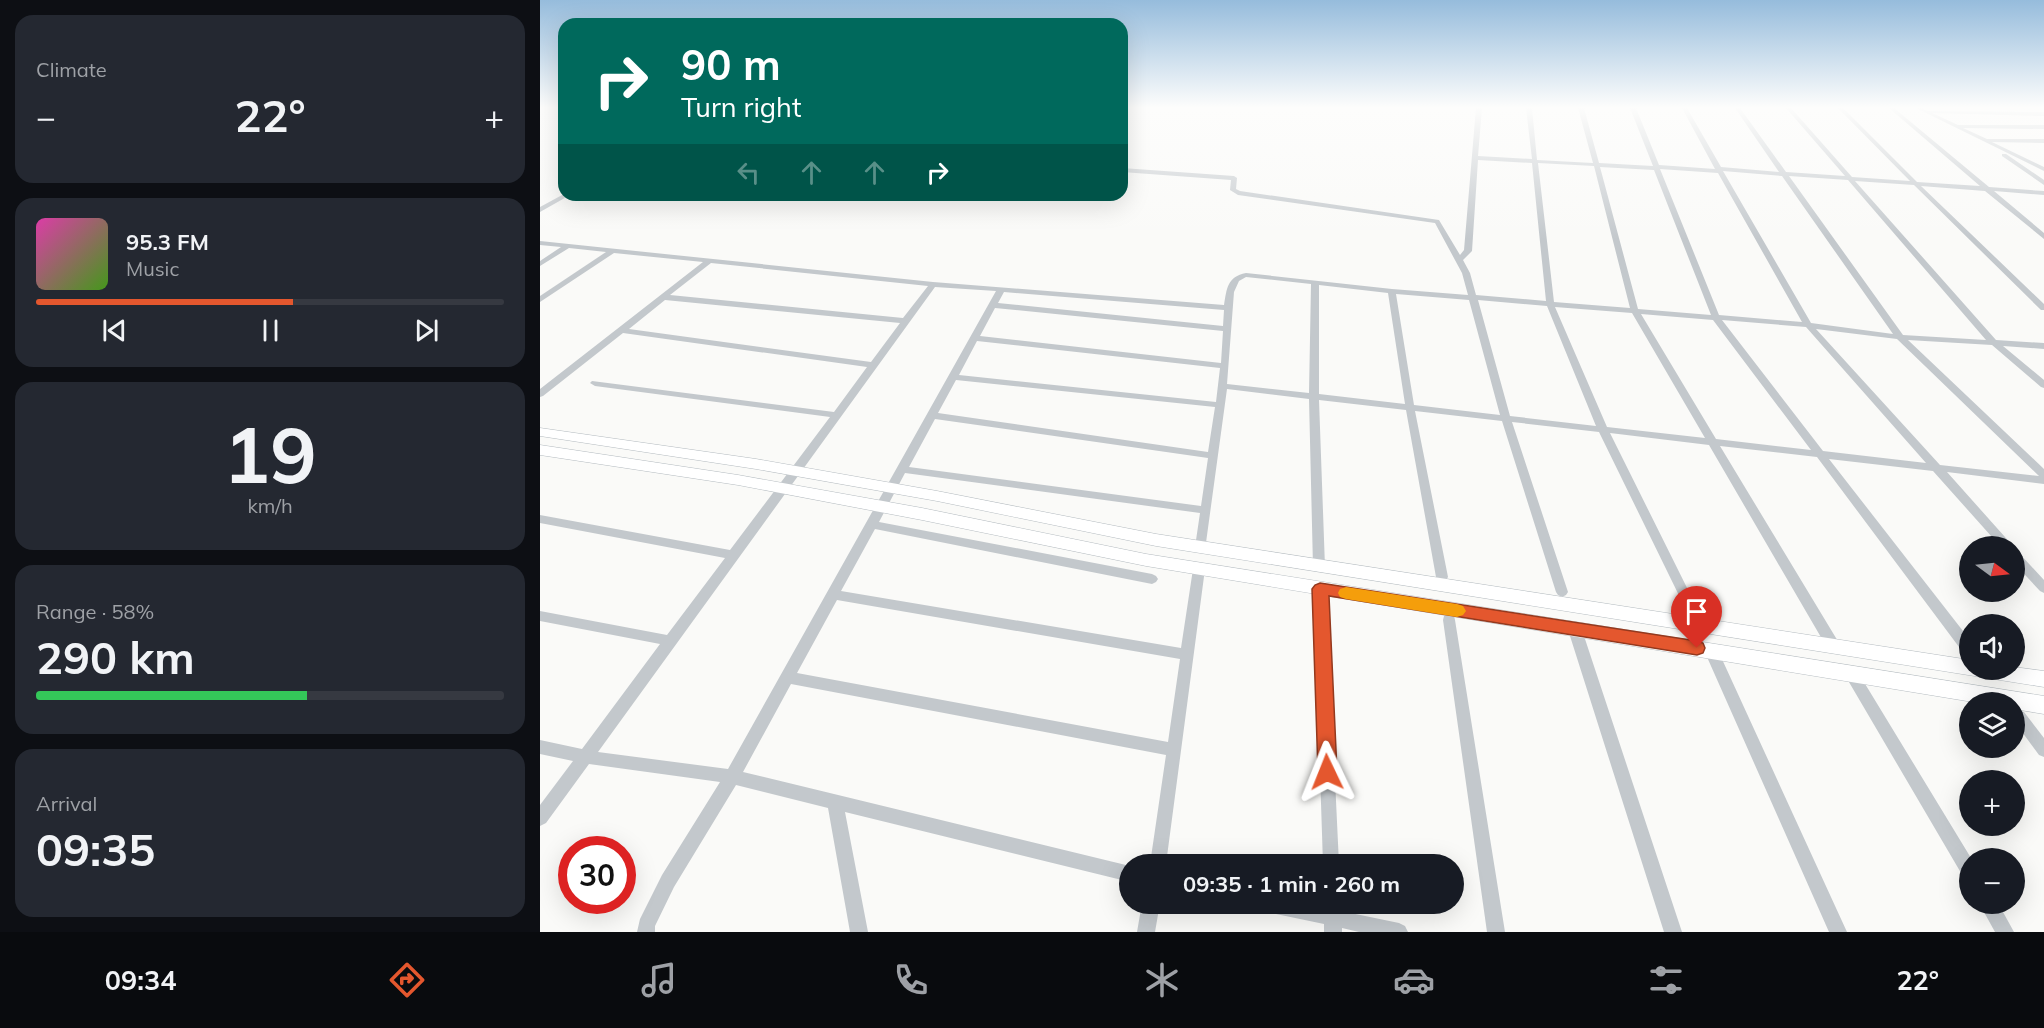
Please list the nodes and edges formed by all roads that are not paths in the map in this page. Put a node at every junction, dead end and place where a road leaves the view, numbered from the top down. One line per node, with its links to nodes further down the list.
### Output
1 (1476, 151): 11 (street)
2 (1533, 151): 14 (street)
3 (1592, 151): 15 (street)
4 (1650, 151): 16 (street)
5 (1709, 151): 19 (street)
6 (1767, 151): 20 (street)
7 (1825, 151): 21 (street)
8 (1885, 151): 23 (street)
9 (1943, 151): 24 (street)
10 (2010, 152): 12 (street); 22 (street)
11 (1475, 158): 14 (street); 32 (street)
12 (2021, 158): 13 (street); 17 (street)
13 (2044, 158)
14 (1534, 161): 15 (street); 42 (street)
15 (1596, 165): 16 (street); 46 (street)
16 (1657, 168): 19 (street); 47 (street)
17 (2044, 169)
18 (1128, 170): 32 (street)
19 (1719, 170): 20 (street); 49 (street)
20 (1782, 173): 21 (street); 52 (street)
21 (1848, 178): 23 (street); 54 (street)
22 (2044, 183)
23 (1918, 184): 24 (street); 45 (street)
24 (1988, 189): 25 (street); 28 (street)
25 (2044, 193)
26 (558, 200): 27 (street)
27 (540, 210)
28 (2044, 237)
29 (540, 243): 30 (street)
30 (568, 246): 31 (street); 34 (street)
31 (612, 251): 33 (street); 41 (street)
32 (1458, 260): 40 (street)
33 (708, 262): 36 (street); 39 (street)
34 (540, 264)
35 (1315, 282): 38 (street); 44 (street); 63 (street)
36 (933, 284): 37 (street); 48 (street)
37 (1001, 290): 43 (street); 44 (street)
38 (1392, 291): 40 (street); 65 (street)
39 (663, 297): 48 (street); 51 (street)
40 (1471, 297): 42 (street); 68 (street)
41 (540, 300)
42 (1550, 304): 46 (street); 69 (street)
43 (992, 305): 50 (street); 53 (street)
44 (1228, 308): 50 (street)
45 (2044, 308)
46 (1635, 311): 47 (street); 71 (street)
47 (1716, 318): 49 (street); 73 (street)
48 (905, 321): 56 (street)
49 (1808, 325): 52 (street); 75 (street)
50 (1228, 329): 57 (street)
51 (621, 330): 56 (street); 62 (street)
52 (1900, 337): 54 (street); 78 (street)
53 (974, 338): 57 (street); 58 (street)
54 (1993, 342): 55 (street); 60 (street)
55 (2044, 346)
56 (873, 364): 66 (street)
57 (1225, 366): 61 (street)
58 (952, 377): 64 (street); 67 (street)
59 (595, 383): 66 (street)
60 (2044, 385)
61 (1222, 386): 63 (street); 64 (street)
62 (540, 394)
63 (1314, 396): 65 (street); 89 (street)
64 (1220, 405): 74 (street)
65 (1410, 408): 68 (street); 92 (street)
66 (836, 415): 77 (street)
67 (931, 416): 74 (street); 76 (street)
68 (1506, 419): 69 (street); 96 (street)
69 (1603, 430): 71 (street); 100 (street)
70 (540, 432): 77 (main road)
71 (1712, 443): 73 (street); 104 (street)
72 (540, 450): 80 (main road)
73 (1819, 455): 75 (street); 102 (street)
74 (1213, 456): 83 (street)
75 (1936, 468): 79 (street); 86 (street)
76 (902, 469): 81 (street); 83 (street)
77 (795, 471): 80 (street); 81 (main road)
78 (2044, 475)
79 (2044, 480)
80 (782, 488): 82 (main road); 88 (street)
81 (891, 488): 82 (street); 87 (main road)
82 (881, 506): 85 (street); 91 (main road)
83 (1206, 510): 87 (street)
84 (540, 519): 88 (street)
85 (871, 524): 93 (street); 97 (street)
86 (1998, 536)
87 (1201, 547): 89 (main road)
88 (733, 555): 103 (street)
89 (1319, 567): 104 (main road)
90 (2025, 567): 94 (street)
91 (1199, 568): 95 (main road); 105 (street)
92 (1442, 577)
93 (1152, 579)
94 (2044, 588)
95 (1320, 589): 108 (main road); 122 (street)
96 (1562, 592)
97 (832, 594): 105 (street); 109 (street)
98 (540, 616): 103 (street)
99 (1449, 620): 132 (street)
100 (1697, 620)
101 (1577, 636): 133 (street)
102 (1959, 637)
103 (669, 641): 117 (street)
104 (1834, 647): 107 (main road)
105 (1188, 655): 115 (street)
106 (1714, 657): 134 (street)
107 (1959, 666)
108 (1851, 674): 112 (main road); 123 (street)
109 (786, 677): 115 (street); 118 (street)
110 (2025, 677): 111 (main road)
111 (2044, 680)
112 (2044, 705)
113 (2025, 724): 116 (street)
114 (540, 747): 117 (street)
115 (1175, 750): 121 (street)
116 (2044, 750)
117 (586, 757): 118 (street); 120 (street)
118 (732, 777): 119 (street); 128 (street)
119 (835, 801): 124 (street); 129 (street)
120 (540, 818)
121 (1159, 854)
122 (1331, 854)
123 (1959, 854)
124 (1119, 871)
125 (1149, 914): 130 (street)
126 (1994, 914): 135 (street)
127 (1333, 917): 131 (street)
128 (646, 932)
129 (859, 932)
130 (1146, 932)
131 (1399, 932)
132 (1496, 932)
133 (1673, 932)
134 (1838, 932)
135 (2005, 932)

